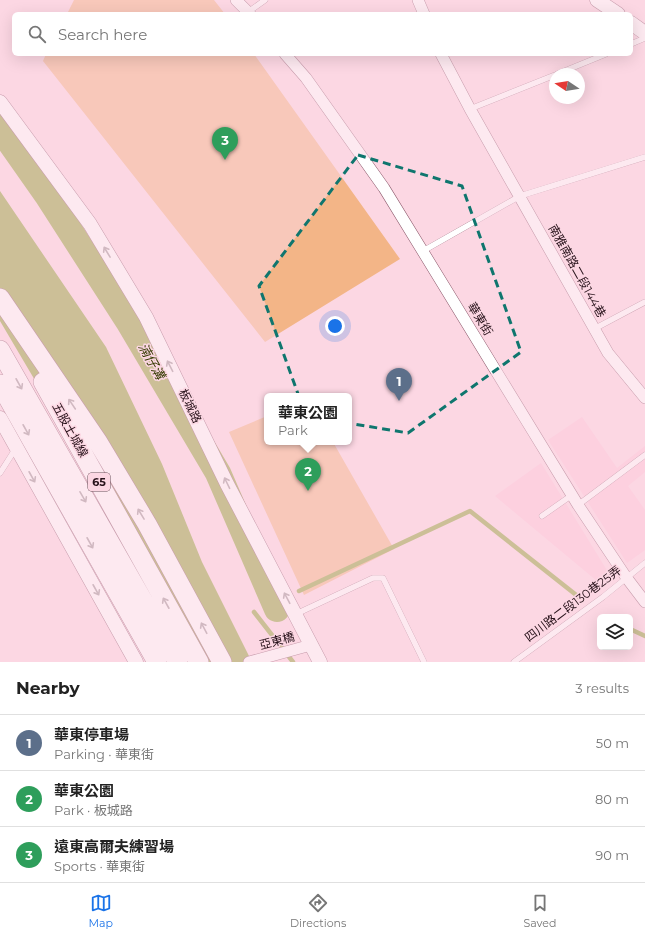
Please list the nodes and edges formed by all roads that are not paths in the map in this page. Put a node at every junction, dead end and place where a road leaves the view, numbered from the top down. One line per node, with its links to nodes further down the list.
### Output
1 (236, 0): 5 (street)
2 (265, 0): 6 (lane)
3 (418, 0): 7 (street)
4 (597, 0): 8 (street)
5 (248, 12)
6 (250, 12)
7 (423, 12)
8 (615, 12)
9 (633, 24): 10 (street)
10 (645, 33)
11 (645, 38): 12 (lane)
12 (633, 43)
13 (287, 56): 22 (street, 華東街)
14 (442, 56): 19 (street, 南雅南路二段144巷)
15 (601, 56): 16 (lane)
16 (571, 68)
17 (549, 77): 19 (lane)
18 (0, 102): 40 (street, 板城路, one-way to 18)
19 (470, 109): 21 (street, 南雅南路二段144巷)
20 (645, 157): 21 (lane)
21 (520, 196): 22 (lane); 26 (street, 南雅南路二段144巷)
22 (423, 251): 34 (street, 華東街)
23 (0, 298): 46 (highway, one-way to 23)
24 (0, 302): 45 (highway, 五股土城線 / 65, one-way to 24)
25 (645, 302): 26 (lane, 南雅南路二段144巷)
26 (594, 329): 29 (street)
27 (0, 350): 44 (highway, 五股土城線 / 65, one-way to 44)
28 (0, 384): 43 (highway, one-way to 43)
29 (645, 398)
30 (0, 418): 31 (street)
31 (16, 448): 33 (lane); 42 (street, one-way to 42)
32 (645, 454): 35 (lane)
33 (0, 473)
34 (572, 496): 35 (street, 華東街); 36 (lane)
35 (578, 505): 38 (street, 華東街)
36 (542, 516)
37 (645, 563): 38 (lane, 四川路二段130巷25弄)
38 (626, 577): 39 (street, 華東街); 50 (lane, 四川路二段130巷25弄)
39 (645, 602)
40 (295, 614): 41 (street, 板城路); 49 (lane)
41 (312, 645): 47 (street, 亞東橋); 48 (street, 板城路)
42 (136, 662)
43 (157, 662)
44 (178, 662)
45 (199, 662)
46 (222, 662)
47 (249, 662)
48 (320, 662)
49 (424, 662)
50 (514, 662)

